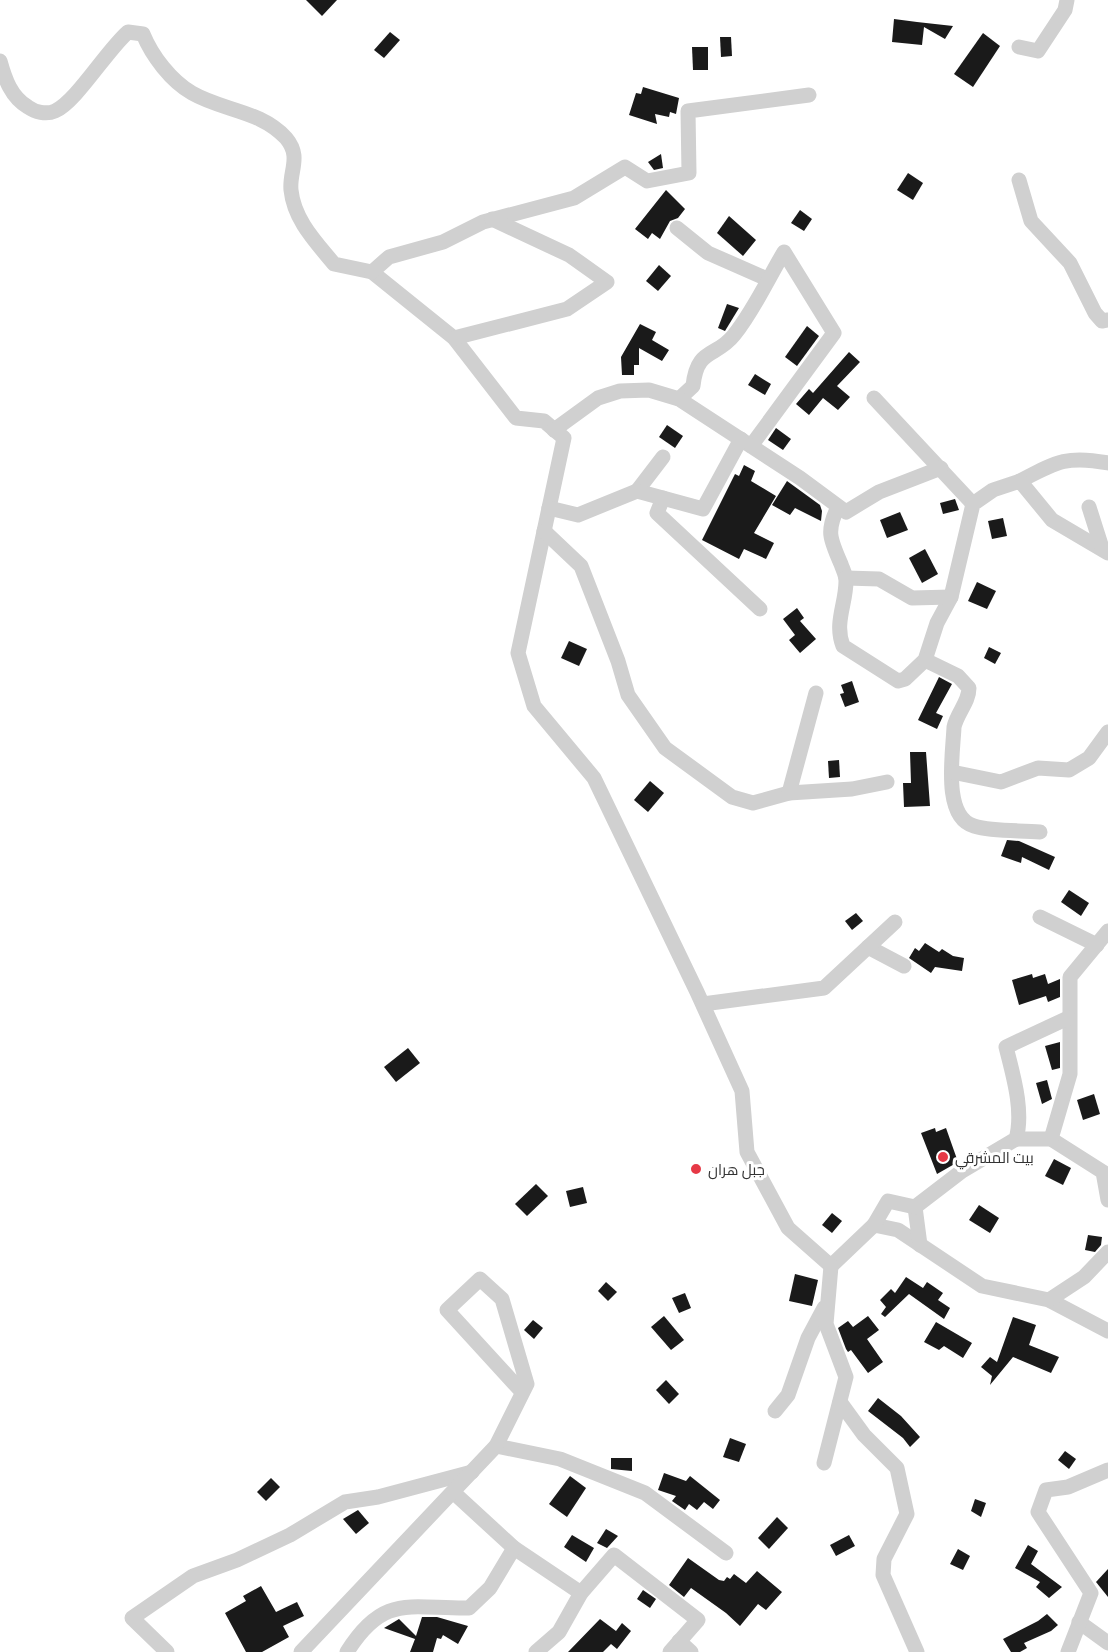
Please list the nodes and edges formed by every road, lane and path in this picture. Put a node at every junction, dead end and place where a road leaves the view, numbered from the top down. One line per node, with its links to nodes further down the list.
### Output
1 (1067, 0): 2 (street)
2 (1018, 47)
3 (0, 61): 8 (street)
4 (809, 95): 6 (street)
5 (1019, 180): 10 (street)
6 (492, 219): 8 (street); 11 (street)
7 (677, 228): 9 (street)
8 (372, 272): 11 (street)
9 (767, 279): 13 (street); 15 (street)
10 (1108, 320)
11 (453, 338): 14 (street)
12 (874, 398): 18 (street)
13 (679, 399): 14 (street); 15 (street)
14 (554, 430): 25 (street)
15 (746, 443): 21 (street); 23 (street)
16 (663, 457): 20 (street)
17 (1108, 463): 19 (street)
18 (942, 468): 22 (street); 23 (street)
19 (1020, 481): 22 (street); 27 (street)
20 (637, 491): 21 (street); 25 (street)
21 (663, 498): 30 (street)
22 (973, 504): 29 (street)
23 (838, 507): 28 (street)
24 (1089, 507): 27 (street)
25 (549, 508): 26 (street)
26 (544, 531): 36 (street); 44 (street)
27 (1105, 551)
28 (846, 578): 29 (street); 31 (street)
29 (951, 597): 31 (street)
30 (760, 609)
31 (925, 660): 34 (street)
32 (816, 693): 36 (street)
33 (1108, 732): 34 (street)
34 (952, 772): 37 (street)
35 (886, 782): 36 (street)
36 (789, 793)
37 (1040, 832)
38 (1040, 917): 41 (street)
39 (896, 922): 42 (street)
40 (1108, 931): 41 (street)
41 (1097, 945): 45 (street)
42 (868, 947): 43 (street); 44 (street)
43 (904, 966)
44 (702, 1004): 53 (street)
45 (1068, 1018): 46 (street); 47 (street)
46 (1016, 1138): 47 (street); 49 (street)
47 (1051, 1140): 48 (street)
48 (1108, 1200)
49 (915, 1208): 50 (street); 51 (street)
50 (874, 1225): 51 (street); 53 (street)
51 (920, 1245): 55 (street)
52 (1108, 1252): 55 (street)
53 (831, 1266): 54 (street)
54 (828, 1300): 58 (street); 59 (street)
55 (1049, 1300): 56 (street)
56 (1108, 1331)
57 (522, 1392): 57 (street); 60 (street)
58 (840, 1402): 61 (street); 76 (street)
59 (775, 1411)
60 (496, 1446): 63 (street); 66 (street)
61 (824, 1463)
62 (1108, 1470): 68 (street)
63 (472, 1472): 64 (street); 71 (street)
64 (453, 1492): 65 (street); 72 (street)
65 (514, 1548): 67 (street); 73 (street)
66 (726, 1553)
67 (581, 1593): 70 (street); 74 (street)
68 (1079, 1622): 69 (street); 77 (street)
69 (1108, 1643)
70 (675, 1646): 75 (street)
71 (167, 1652)
72 (301, 1652)
73 (347, 1652)
74 (536, 1652)
75 (692, 1652)
76 (917, 1652)
77 (1068, 1652)

